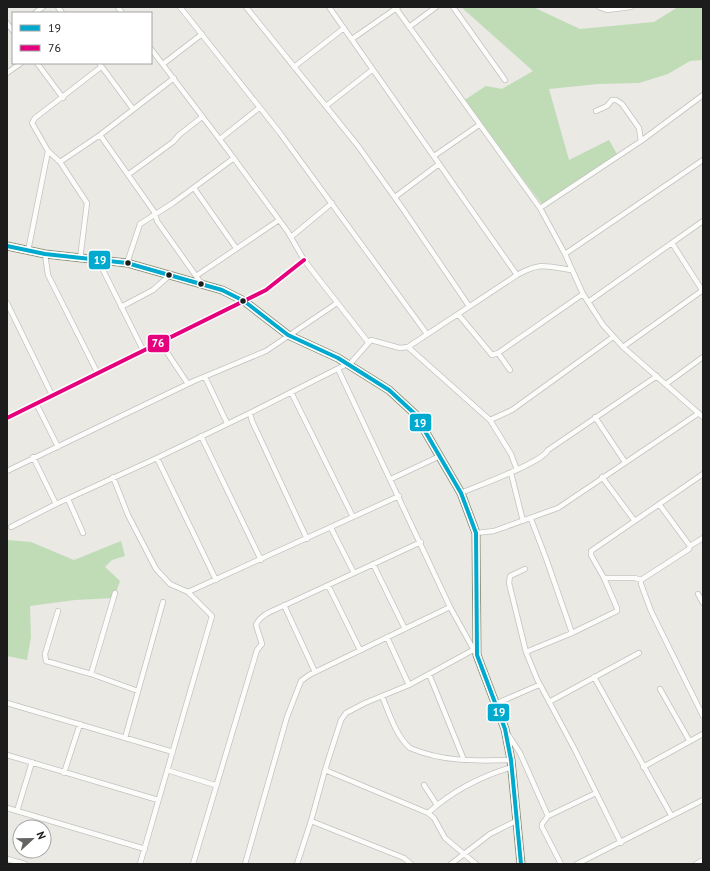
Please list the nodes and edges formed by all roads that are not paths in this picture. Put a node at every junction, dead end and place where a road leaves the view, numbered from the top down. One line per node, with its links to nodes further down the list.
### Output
1 (180, 7): 11 (street)
2 (246, 7): 18 (street)
3 (329, 7): 10 (street)
4 (396, 7): 9 (street); 12 (street)
5 (436, 7): 9 (street)
6 (453, 7): 22 (street)
7 (599, 7): 8 (street)
8 (631, 7)
9 (409, 27): 30 (street)
10 (344, 28): 12 (street); 18 (street)
11 (202, 34): 16 (street); 26 (street)
12 (352, 39): 19 (street)
13 (152, 50): 16 (street)
14 (20, 64): 20 (street)
15 (38, 64): 24 (street)
16 (163, 64): 21 (street)
17 (100, 65): 24 (street); 27 (street)
18 (294, 67): 25 (street)
19 (372, 70): 25 (street); 35 (street)
20 (7, 73)
21 (174, 78): 27 (street); 29 (street)
22 (506, 80)
23 (703, 95): 33 (street)
24 (63, 98): 34 (street)
25 (326, 106): 42 (street)
26 (259, 108): 32 (street); 43 (street)
27 (133, 109): 31 (street)
28 (596, 111): 33 (street)
29 (202, 117): 32 (street); 40 (street)
30 (479, 125): 35 (street); 44 (street)
31 (100, 135): 38 (street); 40 (street)
32 (220, 139): 36 (street)
33 (641, 141): 44 (street)
34 (48, 151): 38 (street); 52 (street)
35 (434, 156): 39 (street)
36 (234, 158): 41 (street); 46 (street)
37 (703, 160): 54 (street)
38 (60, 162): 55 (street)
39 (439, 164): 42 (street); 61 (street)
40 (129, 174): 45 (street)
41 (194, 188): 45 (street); 51 (street)
42 (395, 197): 70 (street)
43 (332, 203): 48 (street); 73 (street)
44 (540, 208): 54 (street)
45 (155, 213): 58 (street); 62 (street)
46 (279, 220): 48 (street); 51 (street)
47 (703, 222): 49 (street)
48 (291, 237): 57 (street)
49 (672, 243): 64 (street); 67 (street)
50 (7, 246): 52 (street)
51 (236, 248): 62 (street)
52 (28, 251): 53 (street)
53 (45, 254): 55 (street); 86 (street)
54 (565, 254): 59 (street)
55 (80, 259): 56 (street)
56 (98, 260): 58 (street); 71 (street)
57 (304, 260): 66 (street); 69 (street)
58 (127, 263): 60 (street)
59 (572, 270): 61 (street); 65 (street)
60 (170, 275): 63 (street); 71 (street)
61 (517, 275): 70 (street)
62 (196, 276): 63 (street)
63 (201, 283): 66 (street)
64 (703, 290): 79 (street)
65 (583, 294): 67 (street); 81 (street)
66 (244, 301): 74 (street); 76 (street)
67 (588, 302): 75 (street)
68 (7, 303): 92 (street)
69 (337, 303): 74 (street); 77 (street)
70 (469, 306): 72 (street)
71 (121, 307): 80 (street)
72 (458, 314): 73 (street); 81 (street)
73 (427, 334): 78 (street)
74 (288, 336): 83 (street); 88 (street)
75 (613, 337): 79 (street); 99 (street)
76 (160, 342): 80 (street); 89 (street)
77 (368, 342): 78 (street); 83 (street)
78 (408, 347): 99 (street)
79 (623, 347): 87 (street)
80 (143, 350): 86 (street)
81 (498, 353): 85 (street)
82 (703, 357): 90 (street)
83 (348, 365): 84 (street); 104 (street)
84 (338, 369): 91 (street); 114 (street)
85 (510, 370)
86 (97, 372): 92 (street)
87 (657, 376): 90 (street); 98 (street)
88 (205, 377): 89 (street); 101 (street)
89 (188, 384): 103 (street)
90 (666, 384): 95 (street)
91 (291, 392): 94 (street); 120 (street)
92 (52, 395): 93 (street)
93 (36, 403): 97 (street); 103 (street)
94 (250, 413): 96 (street); 100 (street)
95 (701, 415): 107 (street)
96 (244, 416): 100 (street); 101 (street)
97 (7, 417)
98 (595, 417): 107 (street); 108 (street)
99 (490, 420): 108 (street)
100 (252, 421): 129 (street)
101 (227, 423): 102 (street)
102 (201, 436): 106 (street); 132 (street)
103 (58, 447): 105 (street)
104 (440, 456): 114 (street); 115 (street)
105 (33, 457): 109 (street); 118 (street)
106 (157, 458): 112 (street); 137 (street)
107 (625, 462): 113 (street)
108 (517, 470): 110 (street)
109 (7, 471)
110 (511, 473): 115 (street); 123 (street)
111 (703, 474): 119 (street)
112 (113, 477): 117 (street); 141 (street)
113 (602, 477): 121 (street); 122 (street)
114 (391, 479): 116 (street)
115 (461, 493): 127 (street)
116 (399, 496): 120 (street); 130 (street)
117 (68, 499): 118 (street); 126 (street)
118 (56, 504): 124 (street)
119 (660, 504): 122 (street); 131 (street)
120 (353, 517): 125 (street)
121 (531, 519): 123 (street); 149 (street)
122 (634, 520): 136 (street)
123 (523, 521): 127 (street)
124 (11, 527)
125 (331, 528): 129 (street); 135 (street)
126 (82, 533)
127 (476, 533): 152 (street)
128 (703, 538): 131 (street)
129 (307, 539): 132 (street)
130 (420, 542): 133 (street); 146 (street)
131 (690, 546): 138 (street)
132 (261, 560): 137 (street)
133 (373, 564): 135 (street); 148 (street)
134 (525, 569): 153 (street)
135 (354, 573): 139 (street)
136 (604, 578): 138 (street); 149 (street)
137 (216, 580): 141 (street)
138 (641, 580): 167 (street)
139 (328, 585): 145 (street); 151 (street)
140 (114, 592): 156 (street)
141 (188, 592): 173 (street)
142 (698, 594): 144 (street)
143 (163, 602): 162 (street)
144 (703, 603)
145 (284, 605): 155 (street); 182 (street)
146 (450, 607): 148 (street); 152 (street)
147 (58, 611): 156 (street)
148 (405, 629): 150 (street)
149 (572, 633): 153 (street)
150 (387, 637): 151 (street); 159 (street)
151 (360, 650): 155 (street)
152 (475, 652): 157 (street); 166 (street)
153 (526, 652): 160 (street)
154 (639, 653): 158 (street)
155 (315, 672): 203 (street)
156 (91, 674): 162 (street)
157 (429, 674): 159 (street); 175 (street)
158 (594, 677): 164 (street); 178 (street)
159 (409, 685): 163 (street)
160 (539, 685): 164 (street); 166 (street)
161 (660, 689): 172 (street)
162 (138, 691): 171 (street)
163 (382, 696): 175 (street); 180 (street)
164 (549, 702): 184 (street)
165 (7, 703): 168 (street)
166 (495, 704): 169 (street)
167 (703, 716)
168 (80, 724): 171 (street); 181 (street)
169 (505, 729): 177 (street); 192 (street)
170 (703, 734): 172 (street)
171 (125, 738): 173 (street)
172 (689, 740): 178 (street)
173 (173, 752): 179 (street)
174 (7, 755): 176 (street)
175 (464, 760): 177 (street)
176 (32, 762): 181 (street); 189 (street)
177 (511, 764): 187 (street); 194 (street)
178 (643, 767): 191 (street)
179 (167, 770): 182 (street); 185 (street)
180 (325, 770): 190 (street); 193 (street)
181 (64, 773): 185 (street)
182 (215, 785): 202 (street)
183 (424, 785): 187 (street)
184 (596, 793): 192 (street); 195 (street)
185 (158, 800): 196 (street)
186 (703, 800): 191 (street)
187 (437, 805): 190 (street)
188 (7, 808): 189 (street)
189 (17, 811): 196 (street)
190 (428, 813): 197 (street)
191 (670, 815): 195 (street)
192 (548, 816): 209 (street)
193 (311, 821): 204 (street); 205 (street)
194 (516, 821): 197 (street); 208 (street)
195 (621, 843): 210 (street)
196 (145, 848): 201 (street)
197 (464, 854): 206 (street); 207 (street)
198 (7, 859): 200 (street)
199 (703, 860): 211 (street)
200 (25, 864)
201 (140, 864)
202 (193, 864)
203 (245, 864)
204 (297, 864)
205 (411, 864)
206 (451, 864)
207 (476, 864)
208 (521, 864)
209 (561, 864)
210 (577, 864)
211 (696, 864)

